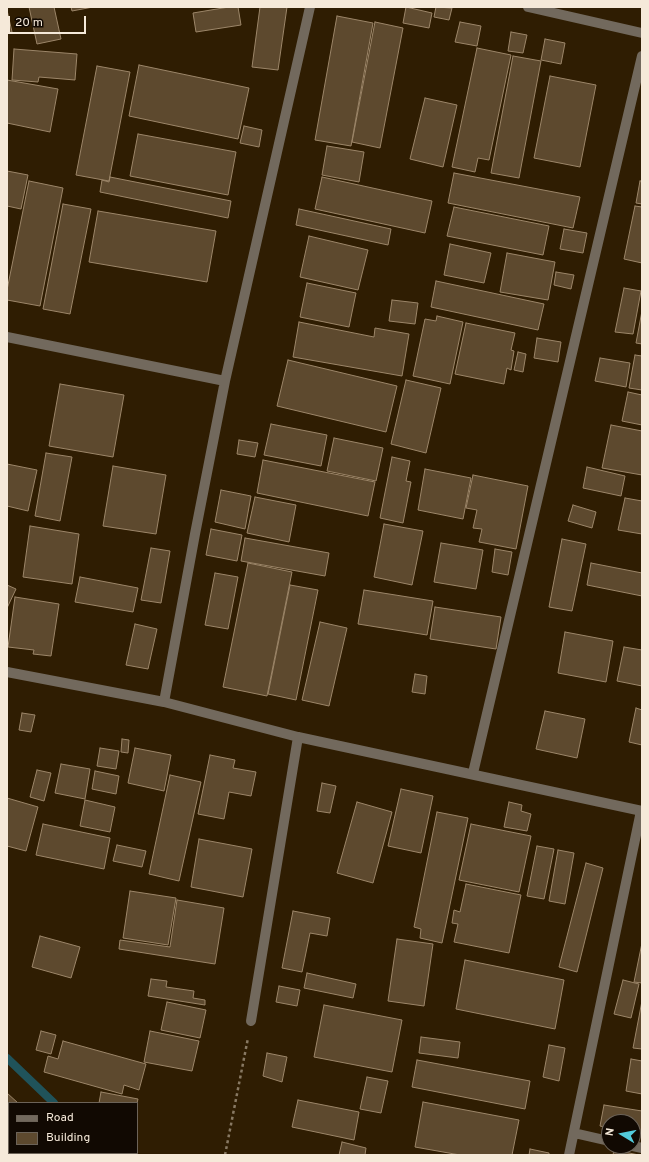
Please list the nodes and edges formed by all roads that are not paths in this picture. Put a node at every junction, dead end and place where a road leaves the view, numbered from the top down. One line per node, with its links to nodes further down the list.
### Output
1 (310, 7): 6 (street)
2 (528, 7): 3 (street)
3 (642, 33)
4 (642, 56): 10 (street)
5 (7, 337): 6 (street)
6 (225, 381): 8 (street)
7 (7, 672): 8 (street)
8 (164, 702): 9 (street)
9 (298, 737): 10 (street); 12 (street)
10 (473, 773): 11 (street)
11 (642, 811): 13 (street)
12 (251, 1021)
13 (574, 1133): 14 (street); 15 (street)
14 (601, 1138)
15 (570, 1155)

